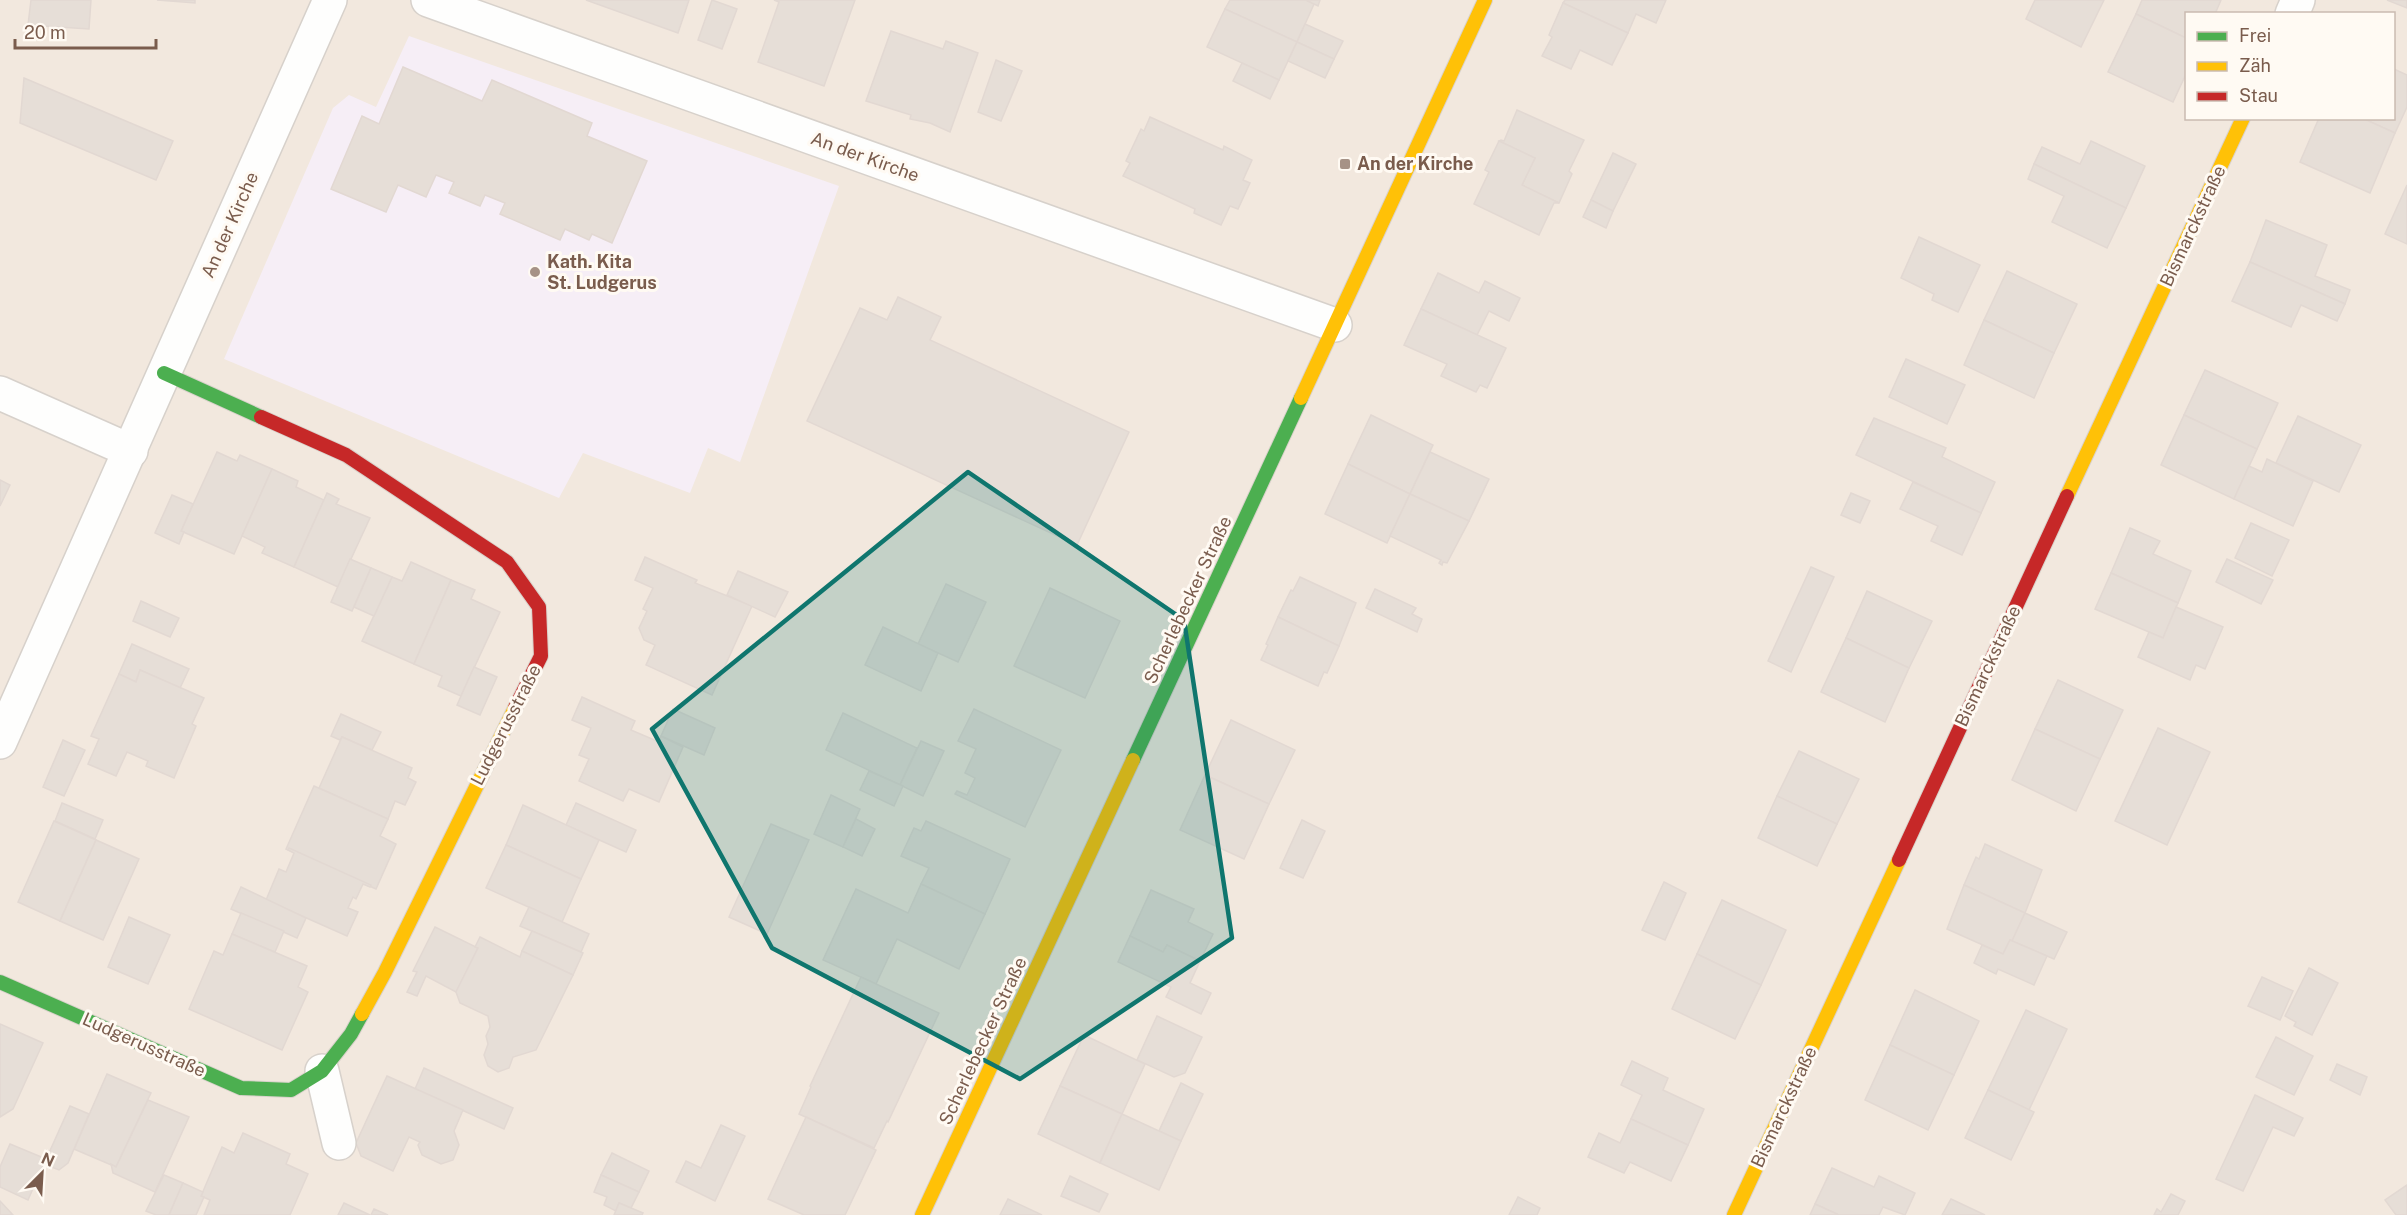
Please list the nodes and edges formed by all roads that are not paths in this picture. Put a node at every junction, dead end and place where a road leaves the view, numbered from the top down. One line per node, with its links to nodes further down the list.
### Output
1 (330, 0): 6 (street, An der Kirche)
2 (428, 0): 5 (street, An der Kirche)
3 (1485, 0): 5 (street, Scherlebecker Straße)
4 (2242, 120): 14 (street, Bismarckstraße)
5 (1335, 325): 13 (street, Scherlebecker Straße)
6 (164, 373): 8 (street, An der Kirche); 11 (street, Ludgerusstraße)
7 (0, 393): 8 (street)
8 (131, 451): 9 (street, An der Kirche)
9 (0, 742)
10 (0, 982): 11 (street, Ludgerusstraße)
11 (322, 1071): 12 (street)
12 (339, 1143)
13 (922, 1215)
14 (1734, 1215)

